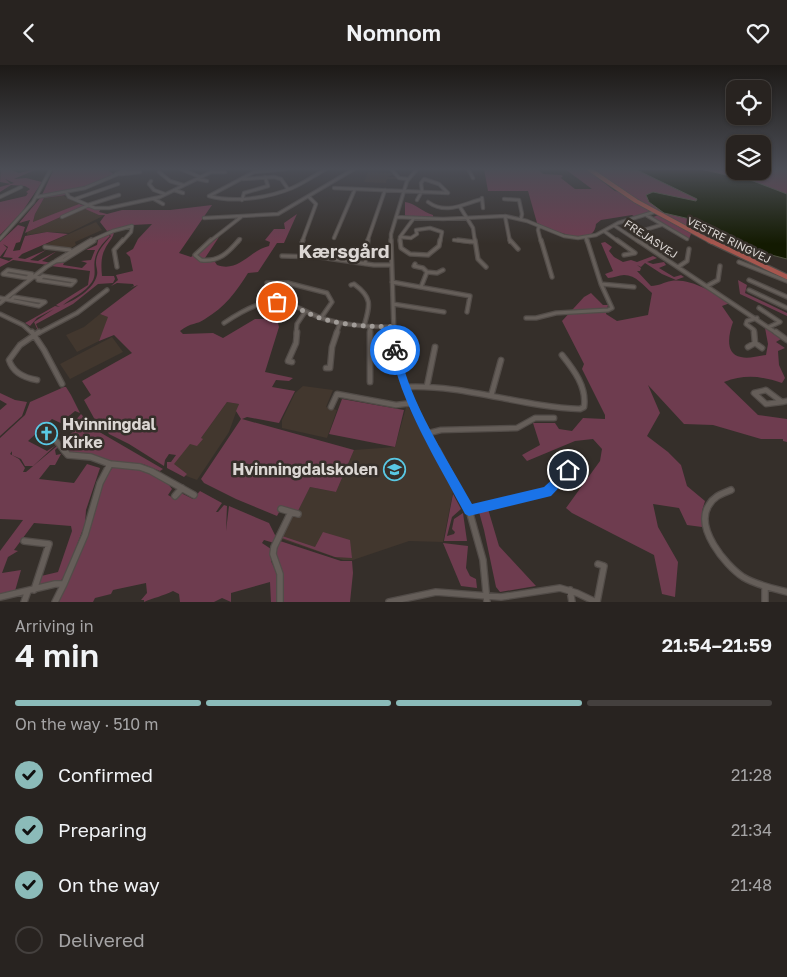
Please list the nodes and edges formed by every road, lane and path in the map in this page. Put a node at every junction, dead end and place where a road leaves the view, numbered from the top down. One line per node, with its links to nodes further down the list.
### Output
1 (39, 194): 16 (street)
2 (54, 194): 16 (street)
3 (67, 194): 19 (street)
4 (89, 194): 19 (street)
5 (166, 194): 20 (street)
6 (213, 194): 22 (street)
7 (244, 194): 22 (street)
8 (267, 194): 22 (street)
9 (314, 194): 17 (street)
10 (353, 194): 44 (street)
11 (384, 194): 62 (street)
12 (403, 194): 34 (street)
13 (421, 194): 23 (street)
14 (625, 194): 29 (main road, VESTRE RINGVEJ)
15 (119, 195): 26 (street)
16 (37, 197): 46 (street)
17 (309, 197): 33 (street); 52 (street)
18 (482, 198): 27 (street); 28 (street)
19 (75, 199): 26 (street)
20 (154, 199): 25 (street); 26 (street)
21 (504, 199): 38 (street)
22 (242, 200)
23 (417, 200)
24 (428, 202): 27 (street)
25 (164, 203)
26 (88, 205): 32 (street)
27 (460, 207): 37 (street)
28 (483, 208)
29 (656, 213): 31 (street); 75 (main road, VESTRE RINGVEJ)
30 (505, 216): 37 (street); 38 (street); 55 (street)
31 (647, 216): 39 (street); 41 (street)
32 (62, 217)
33 (241, 217): 35 (street); 47 (street)
34 (396, 217): 36 (street); 64 (street)
35 (204, 218)
36 (414, 218): 37 (street); 43 (street)
37 (467, 218): 51 (street)
38 (521, 219): 40 (street)
39 (662, 225): 48 (street); 53 (street)
40 (539, 226): 45 (street); 73 (street)
41 (615, 226): 42 (street); 68 (street, FREJASVEJ)
42 (604, 231): 45 (street); 58 (street)
43 (400, 237): 43 (street)
44 (334, 238)
45 (586, 238): 79 (street)
46 (0, 239)
47 (240, 239)
48 (687, 239)
49 (454, 240): 51 (street)
50 (94, 241): 60 (street)
51 (474, 242): 67 (street)
52 (302, 243)
53 (661, 243)
54 (45, 247): 57 (street)
55 (518, 249)
56 (689, 249): 68 (street, FREJASVEJ)
57 (70, 251): 60 (street); 66 (street)
58 (624, 255)
59 (282, 256): 62 (street)
60 (56, 261): 72 (street)
61 (739, 262): 75 (street)
62 (365, 264): 64 (street)
63 (415, 264): 70 (street)
64 (391, 265): 77 (street)
65 (720, 266): 81 (street)
66 (117, 267)
67 (486, 267)
68 (678, 267): 81 (street, FREJASVEJ)
69 (443, 270): 70 (street)
70 (427, 272): 82 (street)
71 (29, 276): 71 (street); 72 (street)
72 (35, 277): 74 (street); 88 (street)
73 (552, 277)
74 (41, 278): 74 (street)
75 (787, 279)
76 (749, 280): 87 (street)
77 (392, 282): 82 (street); 91 (street)
78 (267, 283): 98 (street)
79 (601, 284): 83 (street); 99 (street)
80 (351, 285): 103 (street)
81 (708, 286): 100 (street, FREJASVEJ)
82 (420, 287): 96 (street)
83 (634, 287)
84 (107, 290): 107 (street)
85 (749, 290): 92 (street)
86 (0, 297): 88 (street)
87 (787, 297)
88 (7, 298): 89 (street); 90 (street)
89 (12, 299): 89 (street)
90 (0, 303)
91 (393, 304): 95 (street); 105 (street)
92 (787, 308)
93 (759, 309): 106 (street)
94 (305, 312): 98 (street); 101 (street); 115 (street)
95 (444, 312)
96 (467, 312)
97 (0, 315): 107 (street)
98 (321, 318): 102 (street)
99 (526, 318)
100 (757, 318): 106 (street, FREJASVEJ); 109 (street)
101 (224, 323)
102 (340, 323): 103 (street); 116 (street)
103 (364, 326): 104 (street)
104 (370, 327): 105 (street); 118 (street)
105 (394, 327): 121 (street)
106 (769, 327): 108 (street, FREJASVEJ)
107 (35, 335): 117 (street); 119 (street)
108 (787, 340)
109 (755, 343): 111 (street); 112 (street)
110 (435, 347): 120 (street)
111 (748, 347)
112 (762, 348)
113 (562, 355): 122 (street)
114 (501, 360): 122 (street)
115 (292, 362)
116 (326, 368)
117 (38, 380)
118 (370, 382)
119 (62, 384)
120 (426, 386): 121 (street); 122 (street)
121 (405, 387): 124 (street)
122 (491, 397)
123 (784, 401): 123 (street)
124 (412, 403): 125 (street); 127 (street)
125 (331, 407)
126 (554, 418): 127 (street)
127 (429, 433): 136 (street)
128 (57, 442): 129 (street)
129 (110, 465): 131 (street); 139 (street)
130 (568, 470): 136 (street)
131 (182, 488): 133 (street); 134 (street)
132 (731, 490): 140 (street)
133 (194, 495)
134 (175, 496)
135 (281, 509): 150 (street)
136 (469, 510): 146 (street)
137 (24, 541): 142 (street)
138 (598, 564): 153 (street)
139 (64, 584): 142 (street); 149 (street)
140 (765, 587): 143 (street); 154 (street)
141 (570, 590): 147 (street); 152 (street); 153 (street)
142 (31, 591): 144 (street); 148 (street)
143 (787, 592)
144 (0, 597)
145 (419, 598): 146 (street); 151 (street)
146 (487, 599): 147 (street)
147 (517, 599)
148 (24, 602)
149 (55, 602)
150 (280, 602)
151 (390, 602)
152 (572, 602)
153 (597, 602)
154 (765, 602)

